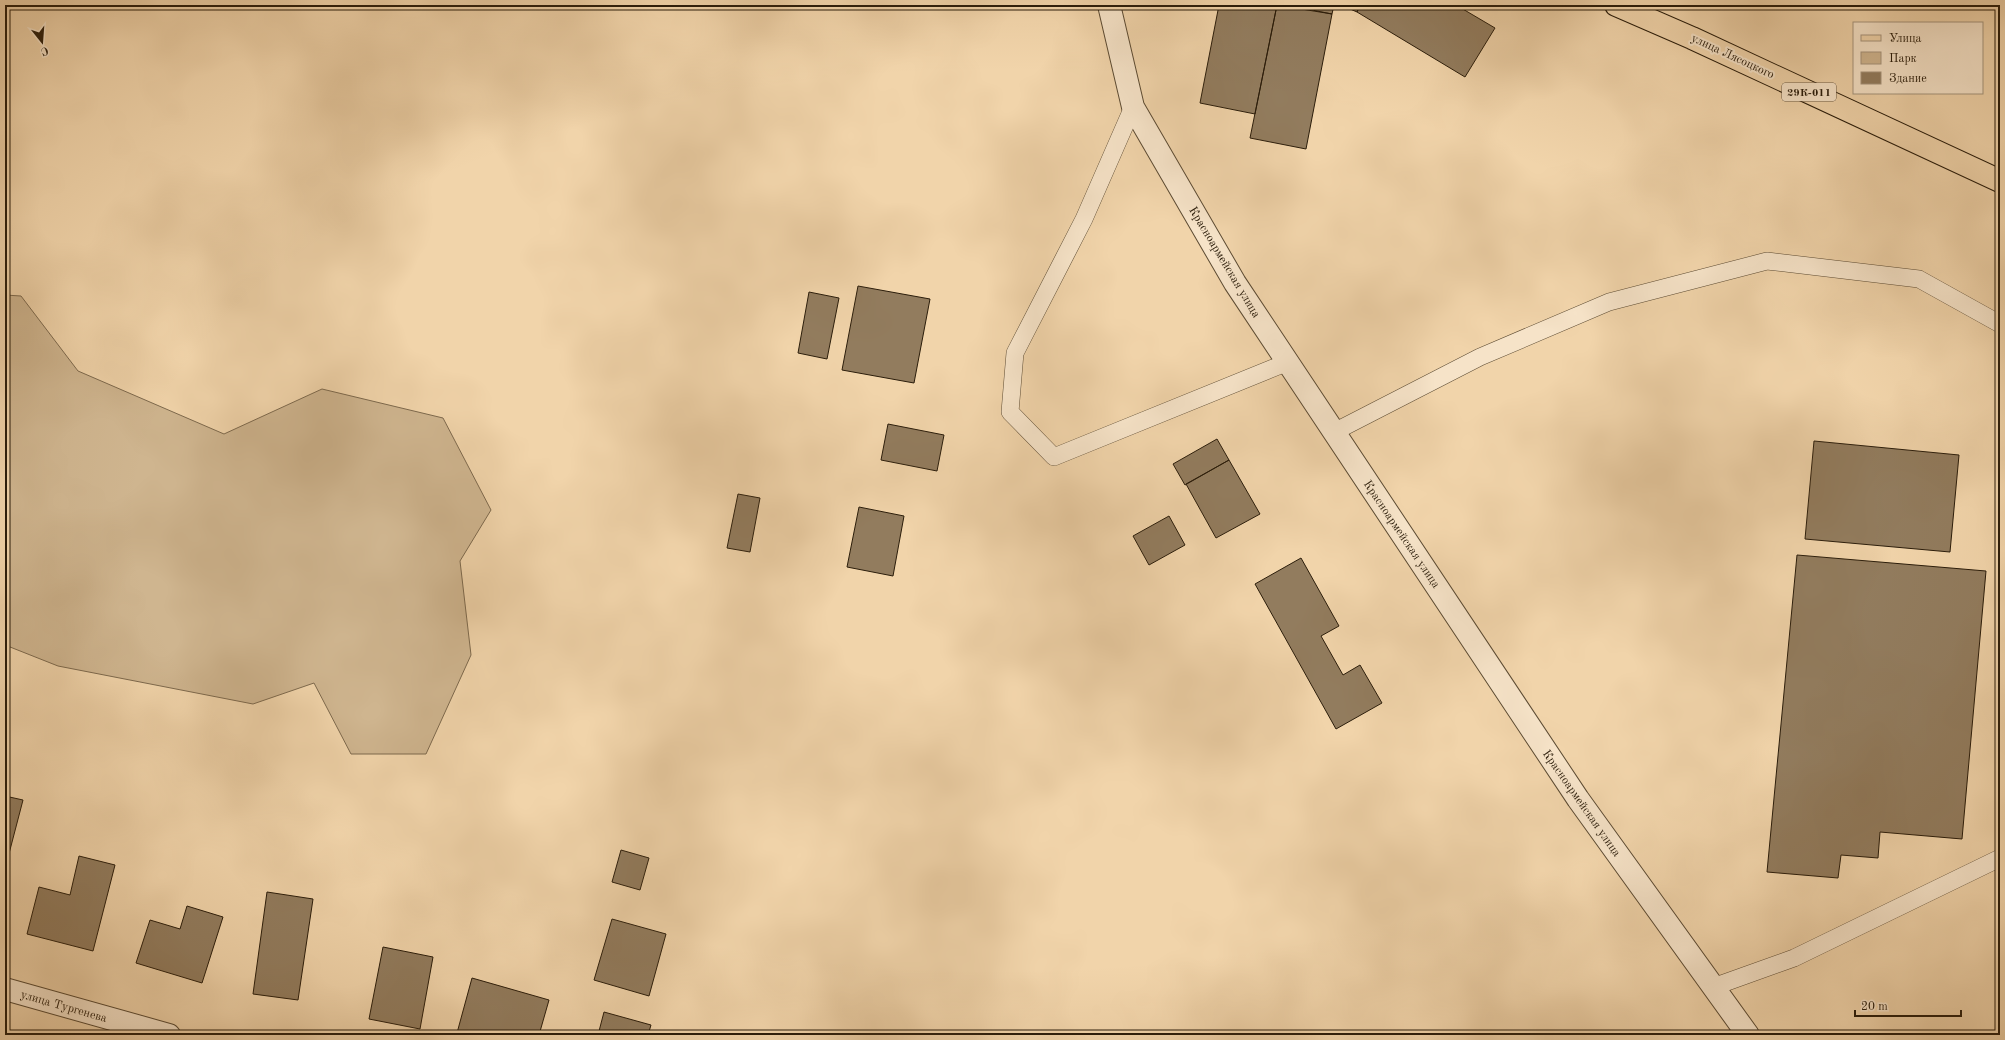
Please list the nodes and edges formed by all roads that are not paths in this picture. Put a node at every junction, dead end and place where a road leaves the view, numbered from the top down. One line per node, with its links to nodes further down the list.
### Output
1 (1109, 5): 3 (street, Красноармейская улица)
2 (1616, 5): 4 (main road, улица Лясоцкого / 29К-011)
3 (1133, 108): 6 (street, Красноармейская улица); 6 (lane)
4 (2000, 181)
5 (2000, 324): 7 (lane)
6 (1288, 362): 7 (street, Красноармейская улица)
7 (1334, 432): 9 (street, Красноармейская улица)
8 (2000, 858): 9 (lane)
9 (1713, 987): 12 (street, Красноармейская улица)
10 (5, 990): 11 (street, улица Тургенева)
11 (169, 1035)
12 (1748, 1035)

